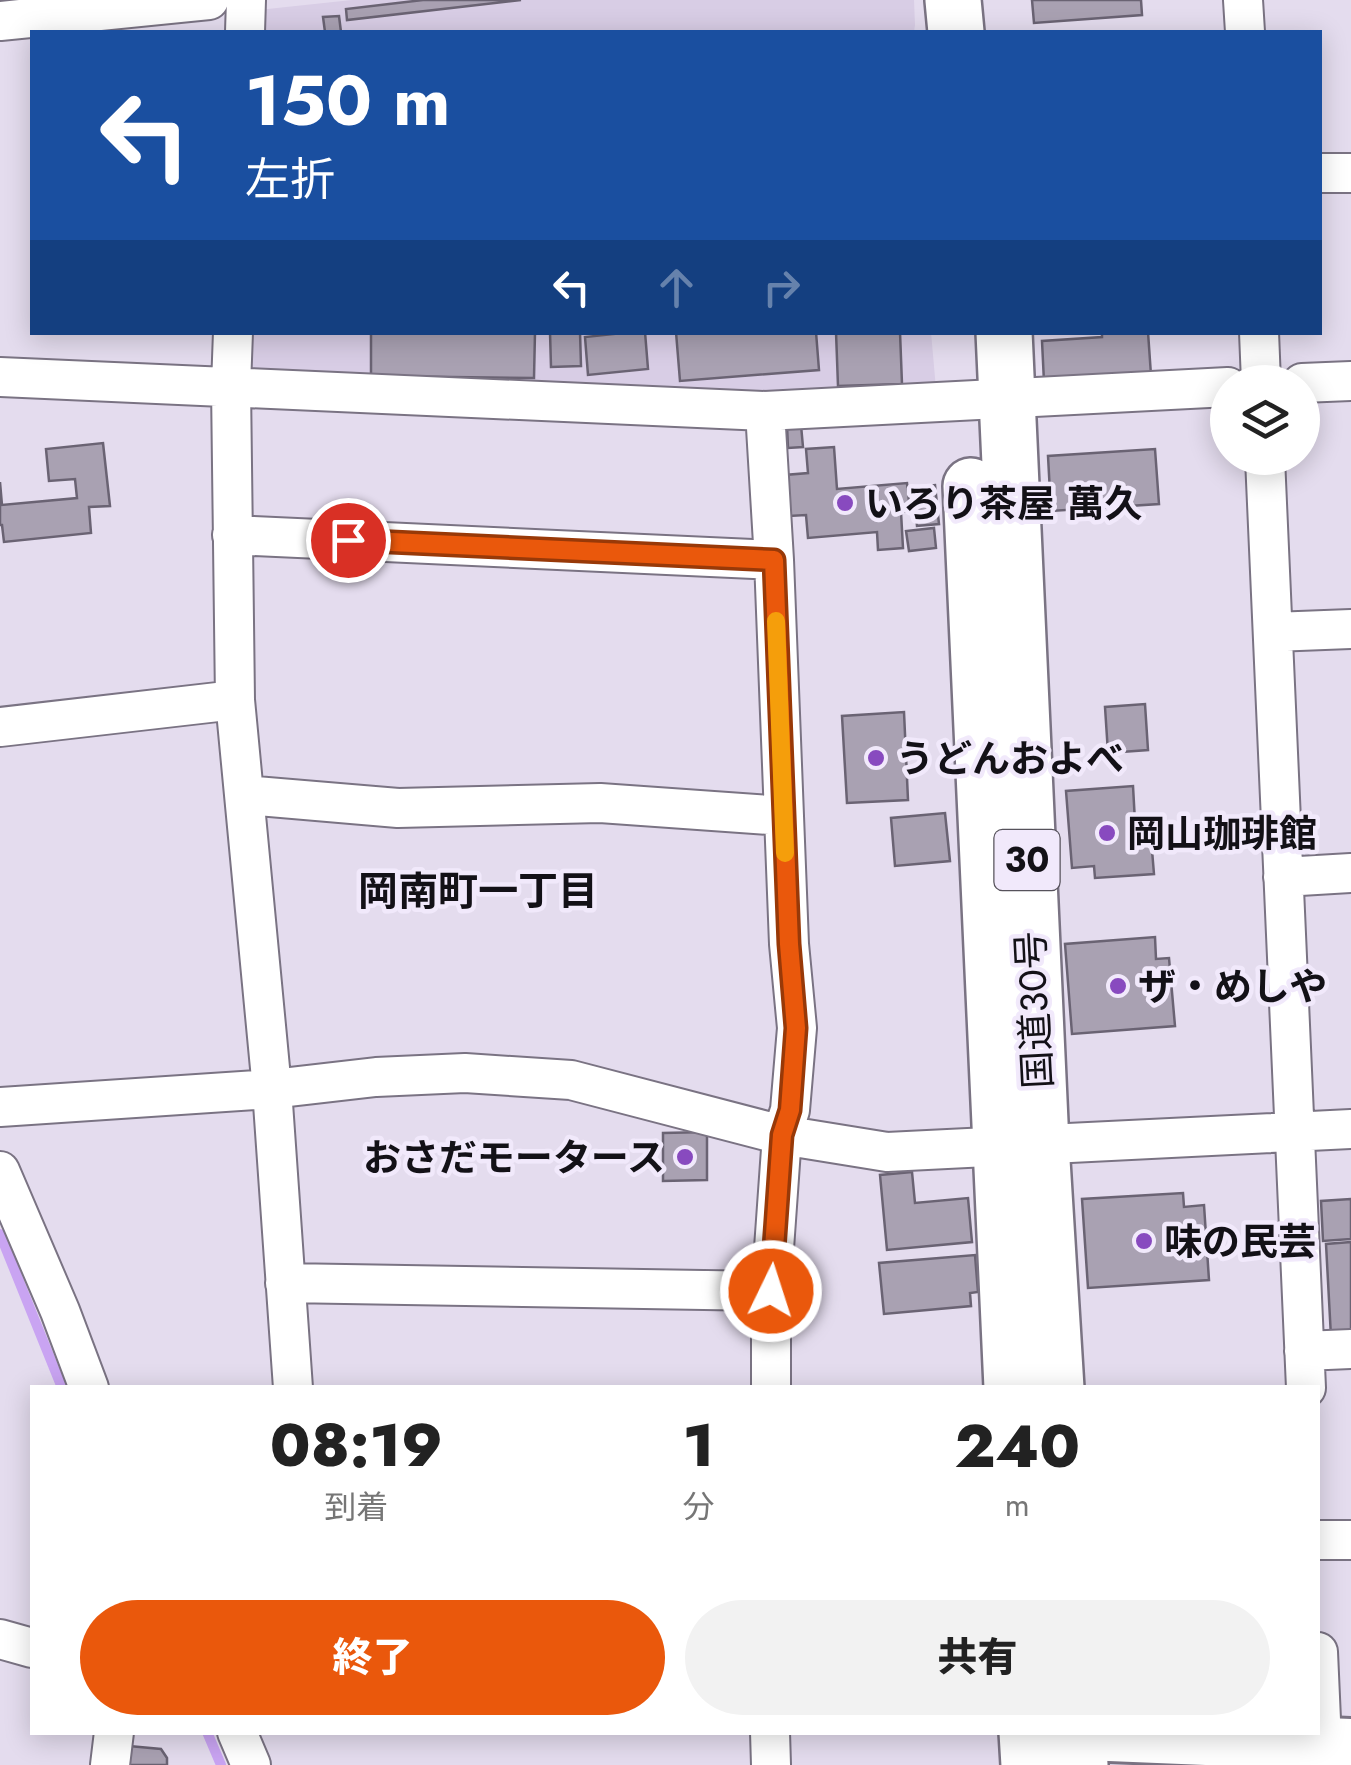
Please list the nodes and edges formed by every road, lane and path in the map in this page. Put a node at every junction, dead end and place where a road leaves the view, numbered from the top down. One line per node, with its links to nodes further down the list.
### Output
1 (209, 0): 6 (street)
2 (246, 0): 7 (street)
3 (953, 0): 8 (highway)
4 (988, 0): 9 (highway)
5 (1243, 0): 10 (street)
6 (0, 20)
7 (244, 30)
8 (956, 30)
9 (990, 30)
10 (1245, 30)
11 (1322, 173): 12 (street)
12 (1351, 173)
13 (233, 335): 21 (street)
14 (967, 335): 23 (highway, 国道30号 / 30)
15 (1003, 335): 23 (highway, 国道30号 / 30)
16 (1259, 335): 17 (street)
17 (1260, 365)
18 (0, 377): 21 (street)
19 (1351, 381): 20 (street)
20 (1320, 382)
21 (231, 386): 24 (street); 26 (street)
22 (1210, 388): 23 (street)
23 (986, 400): 24 (street); 41 (highway, 国道30号 / 30)
24 (765, 411): 27 (street)
25 (1266, 475): 29 (street)
26 (232, 534): 27 (street); 30 (street)
27 (774, 560): 33 (street)
28 (1351, 629): 29 (street)
29 (1273, 632): 35 (street)
30 (235, 700): 31 (street); 32 (street)
31 (0, 727)
32 (246, 795): 33 (street); 36 (street)
33 (783, 816): 40 (street)
34 (1351, 873): 35 (street)
35 (1283, 876): 39 (street)
36 (272, 1089): 37 (street); 40 (street); 43 (street)
37 (0, 1107)
38 (1351, 1128): 39 (street)
39 (1294, 1131): 41 (street); 46 (street)
40 (782, 1135): 41 (street); 44 (street)
41 (1020, 1145): 50 (highway, 国道30号 / 30); 51 (highway, 国道30号 / 30)
42 (0, 1171): 47 (street)
43 (285, 1283): 44 (street); 48 (street)
44 (771, 1291): 49 (street)
45 (1351, 1349): 46 (street)
46 (1305, 1369)
47 (88, 1385)
48 (293, 1385)
49 (771, 1385)
50 (1012, 1385)
51 (1056, 1385)
52 (1320, 1540): 53 (street)
53 (1351, 1540)
54 (0, 1639): 55 (street)
55 (30, 1647)
56 (1320, 1666): 63 (street)
57 (114, 1735): 64 (street)
58 (238, 1735): 65 (street)
59 (770, 1735): 66 (street)
60 (1027, 1735): 67 (highway)
61 (1078, 1735): 68 (highway)
62 (1106, 1735): 63 (street)
63 (1332, 1751)
64 (110, 1765)
65 (251, 1765)
66 (771, 1765)
67 (1028, 1765)
68 (1080, 1765)

